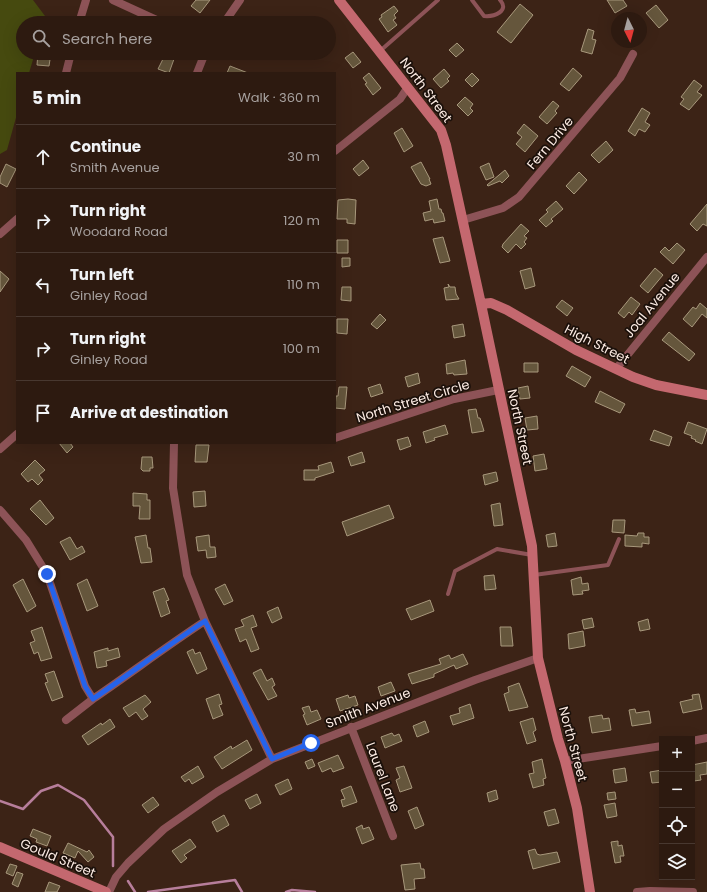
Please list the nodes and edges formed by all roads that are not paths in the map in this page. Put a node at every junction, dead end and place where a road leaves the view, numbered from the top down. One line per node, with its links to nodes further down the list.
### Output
1 (86, 0): 8 (street)
2 (113, 0): 9 (street)
3 (240, 0): 10 (street)
4 (339, 0): 11 (street, North Street)
5 (438, 0): 11 (lane)
6 (472, 0): 7 (lane)
7 (500, 0)
8 (81, 16)
9 (148, 16)
10 (229, 16)
11 (380, 51): 17 (street, North Street)
12 (633, 54): 20 (street, Fern Drive)
13 (69, 60): 15 (street)
14 (202, 60): 16 (street)
15 (66, 72)
16 (197, 72)
17 (408, 87): 18 (street); 20 (street, North Street)
18 (336, 151)
19 (16, 220): 21 (street)
20 (463, 220): 23 (street, North Street)
21 (0, 234)
22 (707, 257): 24 (street, Joal Avenue)
23 (481, 304): 24 (street, High Street); 25 (street, North Street)
24 (616, 369): 26 (street, High Street)
25 (498, 390): 28 (street, North Street Circle); 33 (street, North Street)
26 (707, 395)
27 (16, 435): 30 (street)
28 (336, 438)
29 (174, 444): 36 (street)
30 (0, 449)
31 (0, 510): 38 (street)
32 (619, 539): 34 (lane)
33 (533, 555): 34 (street, North Street); 35 (lane)
34 (534, 575): 37 (street, North Street)
35 (448, 594)
36 (205, 621): 38 (street); 44 (street)
37 (538, 658): 40 (street, Smith Avenue); 45 (street, North Street)
38 (93, 699): 39 (street)
39 (66, 720)
40 (351, 727): 44 (street, Smith Avenue); 46 (street, Laurel Lane)
41 (707, 738): 42 (street)
42 (695, 740)
43 (659, 746): 45 (street)
44 (272, 759): 48 (street, Smith Avenue)
45 (565, 761): 49 (street, North Street)
46 (393, 836)
47 (0, 847): 48 (street, Gould Street)
48 (107, 892)
49 (590, 892)
50 (637, 892): 51 (street)
51 (693, 892)

